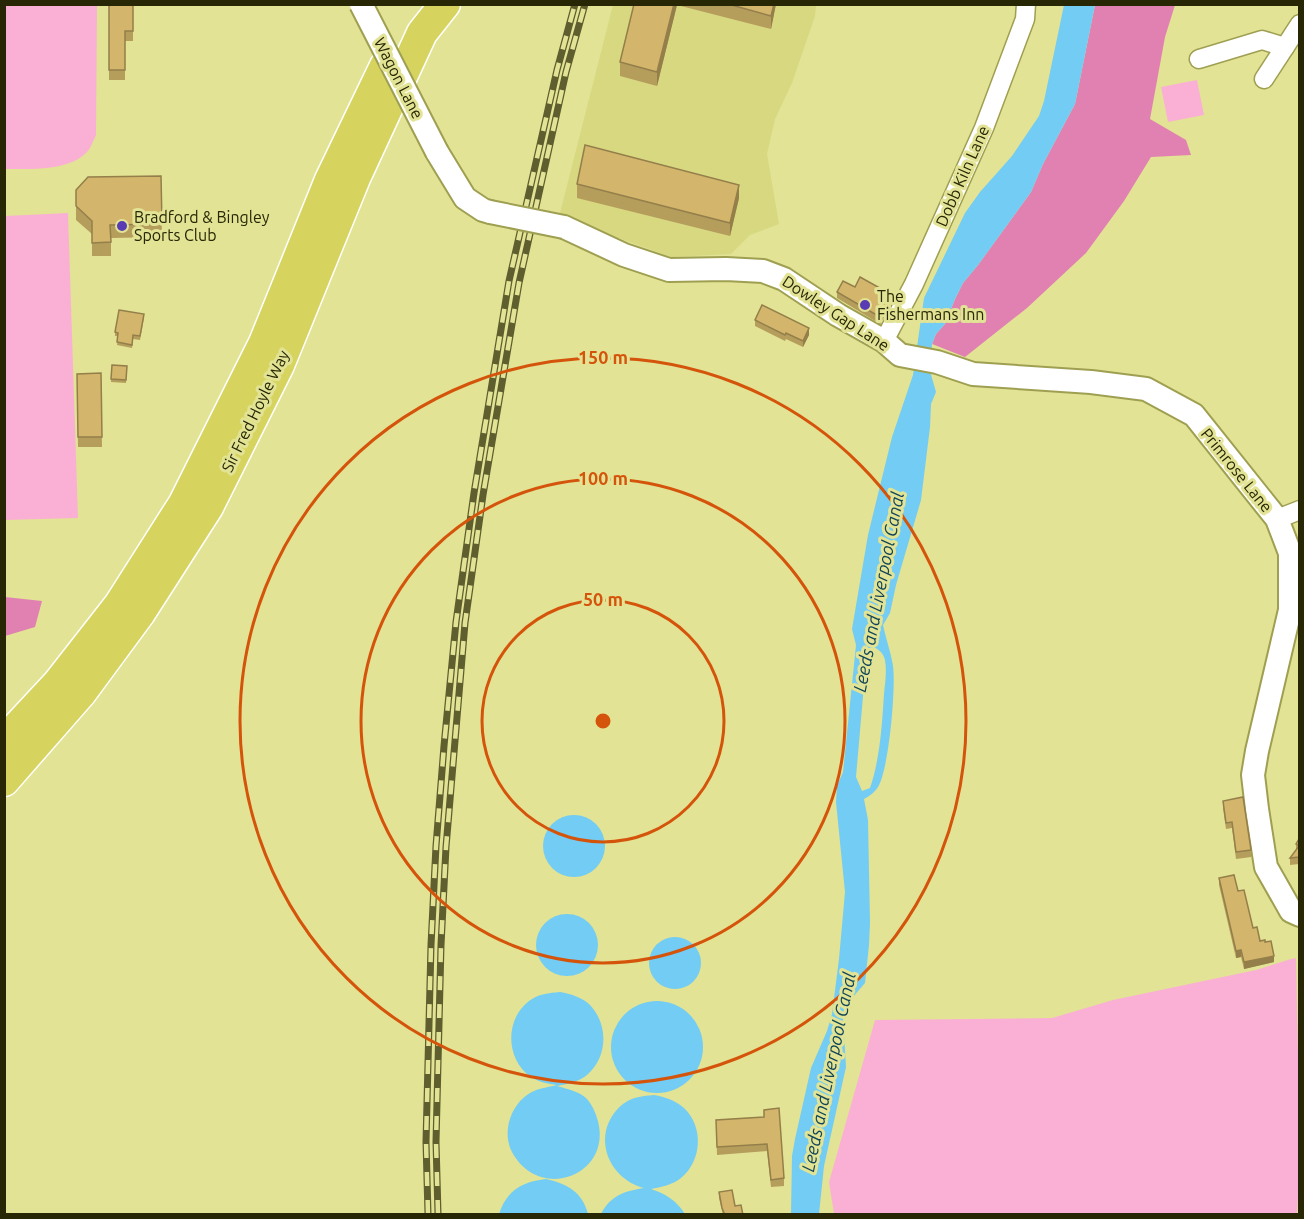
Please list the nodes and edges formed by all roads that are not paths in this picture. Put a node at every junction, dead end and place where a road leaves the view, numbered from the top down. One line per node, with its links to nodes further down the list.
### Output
1 (361, 4): 9 (street, Wagon Lane, bridge)
2 (420, 4): 14 (highway, Sir Fred Hoyle Way)
3 (445, 4): 15 (highway, Sir Fred Hoyle Way)
4 (1026, 4): 10 (street, Dobb Kiln Lane)
5 (1299, 24): 6 (street)
6 (1285, 47): 7 (street); 8 (street)
7 (1199, 59)
8 (1264, 79)
9 (564, 227): 10 (street, Dowley Gap Lane)
10 (892, 348): 11 (street, Dowley Gap Lane)
11 (938, 362): 13 (street, Primrose Lane)
12 (1299, 510): 13 (street)
13 (1276, 519): 16 (street, Primrose Lane)
14 (4, 741)
15 (4, 782)
16 (1299, 915)

